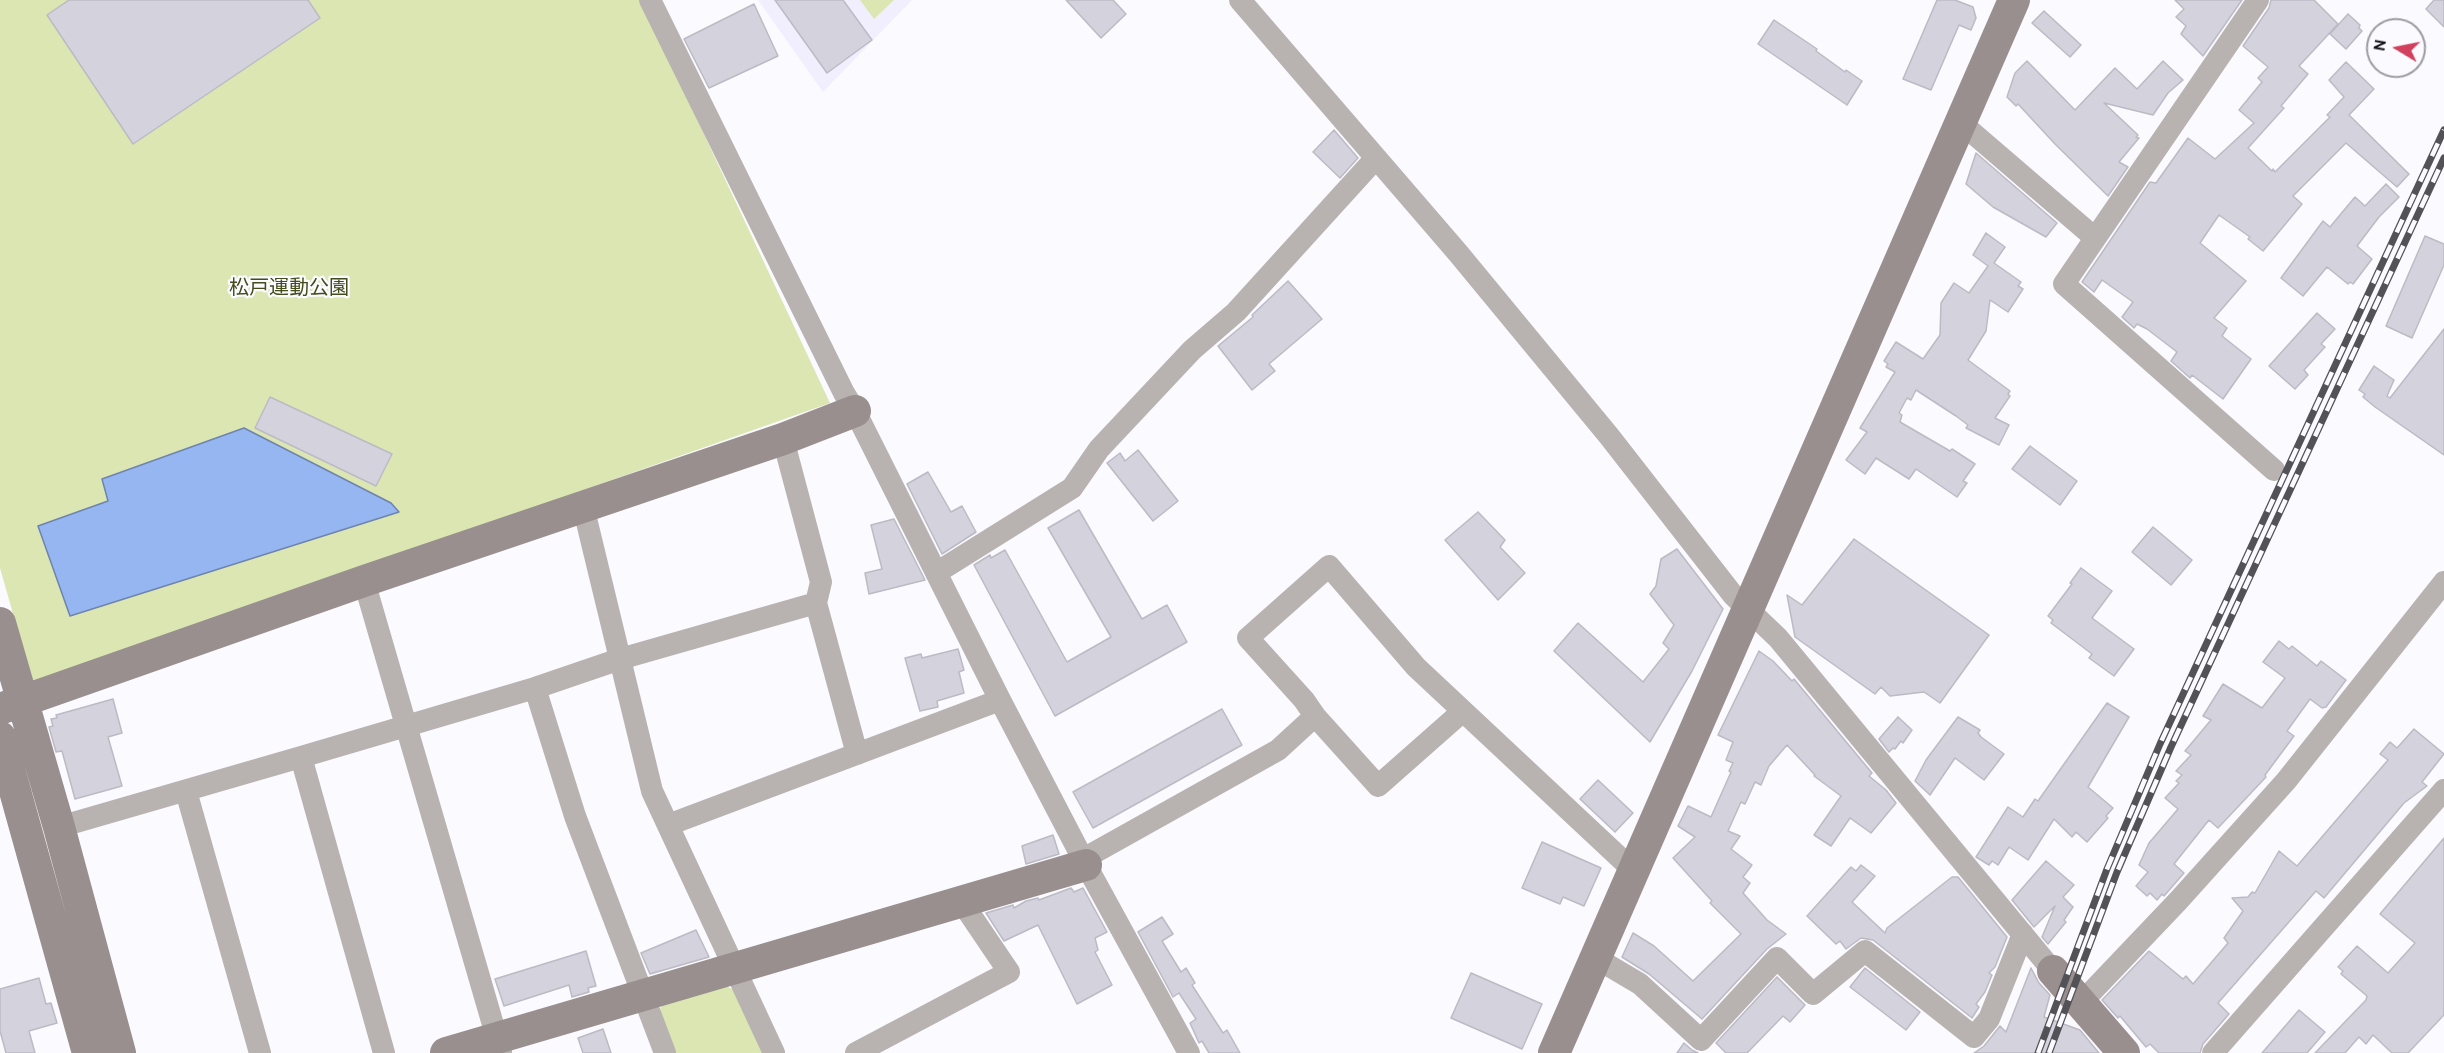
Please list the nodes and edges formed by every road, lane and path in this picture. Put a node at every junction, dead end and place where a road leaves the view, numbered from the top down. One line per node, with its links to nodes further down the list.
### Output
1 (650, 0): 8 (street)
2 (1240, 0): 6 (street)
3 (2014, 0): 5 (street)
4 (2258, 0): 7 (street)
5 (1960, 122): 7 (street); 16 (street)
6 (1375, 159): 12 (street); 16 (street)
7 (2095, 238): 10 (street)
8 (855, 411): 9 (street); 12 (street)
9 (783, 439): 11 (street); 15 (street)
10 (2274, 470)
11 (583, 506): 13 (street); 18 (street)
12 (936, 573): 20 (street)
13 (364, 581): 21 (street); 24 (street)
14 (2444, 582): 41 (street)
15 (816, 603): 18 (street); 26 (street)
16 (1748, 610): 34 (street); 36 (street)
17 (0, 623): 21 (street)
18 (620, 659): 19 (street); 30 (street)
19 (535, 688): 24 (street); 40 (street)
20 (1000, 700): 26 (street); 33 (street)
21 (11, 705): 31 (street)
22 (1463, 711): 23 (street); 23 (street); 34 (street)
23 (1315, 716): 33 (street)
24 (405, 725): 27 (street); 42 (street)
25 (0, 737): 32 (street)
26 (857, 754): 30 (street)
27 (301, 757): 29 (street); 46 (street)
28 (2444, 790): 54 (street)
29 (186, 791): 31 (street); 45 (street)
30 (668, 825): 38 (street)
31 (61, 834): 32 (street); 44 (street)
32 (33, 850): 43 (street)
33 (1084, 862): 35 (street); 51 (street)
34 (1634, 871): 37 (street)
35 (961, 901): 38 (street); 50 (street)
36 (2023, 934): 37 (street); 39 (street)
37 (1596, 957): 52 (street)
38 (734, 969): 40 (street); 49 (street)
39 (2053, 971): 41 (street)
40 (643, 995): 42 (street); 48 (street)
41 (2080, 1004): 53 (street)
42 (499, 1046): 47 (street)
43 (88, 1053)
44 (120, 1053)
45 (260, 1053)
46 (384, 1053)
47 (446, 1053)
48 (665, 1053)
49 (774, 1053)
50 (856, 1053)
51 (1189, 1053)
52 (1554, 1053)
53 (2124, 1053)
54 (2213, 1053)

